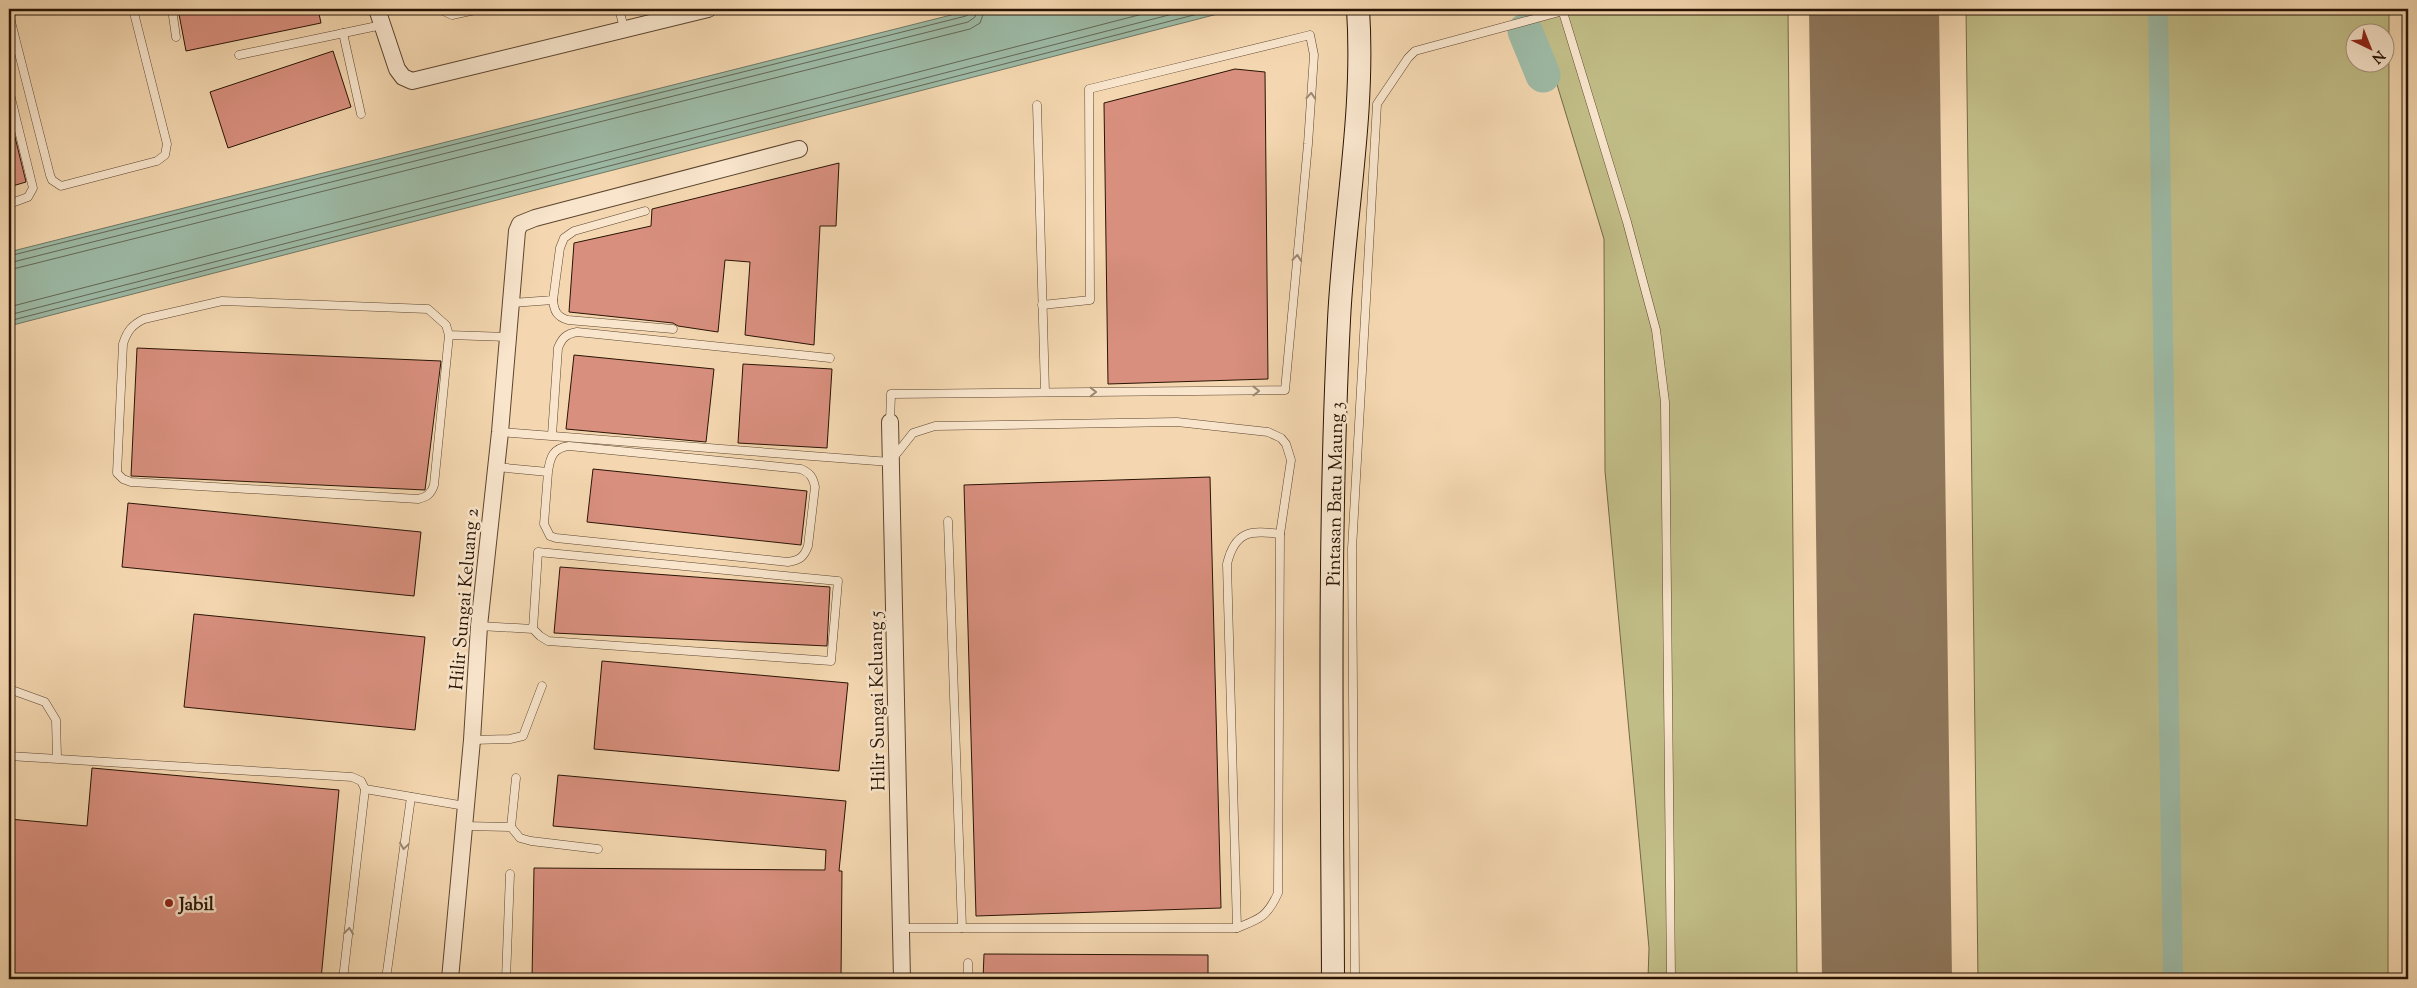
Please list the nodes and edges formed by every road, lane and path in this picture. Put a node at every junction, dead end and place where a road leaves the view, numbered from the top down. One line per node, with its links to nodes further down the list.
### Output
1 (133, 9): 10 (lane)
2 (172, 9): 14 (lane)
3 (378, 9): 11 (street)
4 (439, 9): 5 (lane)
5 (480, 9)
6 (619, 9): 12 (lane)
7 (708, 9): 12 (street)
8 (1358, 9): 63 (street, Pintasan Batu Maung 3)
9 (1562, 10): 64 (lane); 65 (lane)
10 (9, 14)
11 (382, 26): 12 (street); 13 (lane)
12 (624, 28)
13 (343, 33): 15 (lane); 18 (lane)
14 (176, 37)
15 (240, 55)
16 (9, 90): 20 (lane)
17 (1037, 105): 24 (lane)
18 (361, 114)
19 (799, 149): 23 (street, Hilir Sungai Keluang 2)
20 (9, 204)
21 (645, 211): 22 (lane)
22 (553, 300): 23 (lane); 25 (lane)
23 (512, 303): 27 (street, Hilir Sungai Keluang 2)
24 (1042, 304): 29 (lane); 29 (lane, one-way to 24)
25 (673, 329)
26 (450, 335): 26 (lane); 27 (lane)
27 (508, 337): 31 (street, Hilir Sungai Keluang 2)
28 (830, 358): 32 (lane)
29 (1044, 392): 30 (lane)
30 (890, 422): 33 (street, Hilir Sungai Keluang 5)
31 (500, 432): 32 (lane); 34 (street, Hilir Sungai Keluang 2)
32 (552, 435): 33 (lane)
33 (890, 462): 37 (lane); 53 (street, Hilir Sungai Keluang 5)
34 (496, 467): 35 (lane); 38 (street, Hilir Sungai Keluang 2)
35 (548, 472): 35 (lane)
36 (948, 522): 54 (lane)
37 (1280, 534): 55 (lane); 55 (lane)
38 (479, 626): 39 (lane); 42 (street, Hilir Sungai Keluang 2)
39 (533, 629): 39 (lane)
40 (542, 686): 42 (lane)
41 (9, 689): 44 (lane)
42 (472, 740): 48 (street, Hilir Sungai Keluang 2)
43 (9, 756): 44 (lane)
44 (57, 757): 46 (lane)
45 (516, 778): 50 (lane)
46 (366, 789): 47 (lane); 57 (lane, one-way to 46)
47 (411, 798): 48 (lane); 58 (lane, one-way to 58)
48 (465, 806): 49 (street, Hilir Sungai Keluang 2)
49 (464, 826): 50 (lane); 59 (street, Hilir Sungai Keluang 2)
50 (511, 827): 51 (lane)
51 (598, 850)
52 (510, 874): 60 (lane)
53 (901, 928): 54 (lane); 61 (street, Hilir Sungai Keluang 5)
54 (962, 928): 55 (lane)
55 (1236, 928)
56 (968, 963): 62 (lane)
57 (343, 979)
58 (386, 979)
59 (450, 979)
60 (506, 979)
61 (902, 979)
62 (968, 979)
63 (1333, 979)
64 (1355, 979)
65 (1671, 979)

